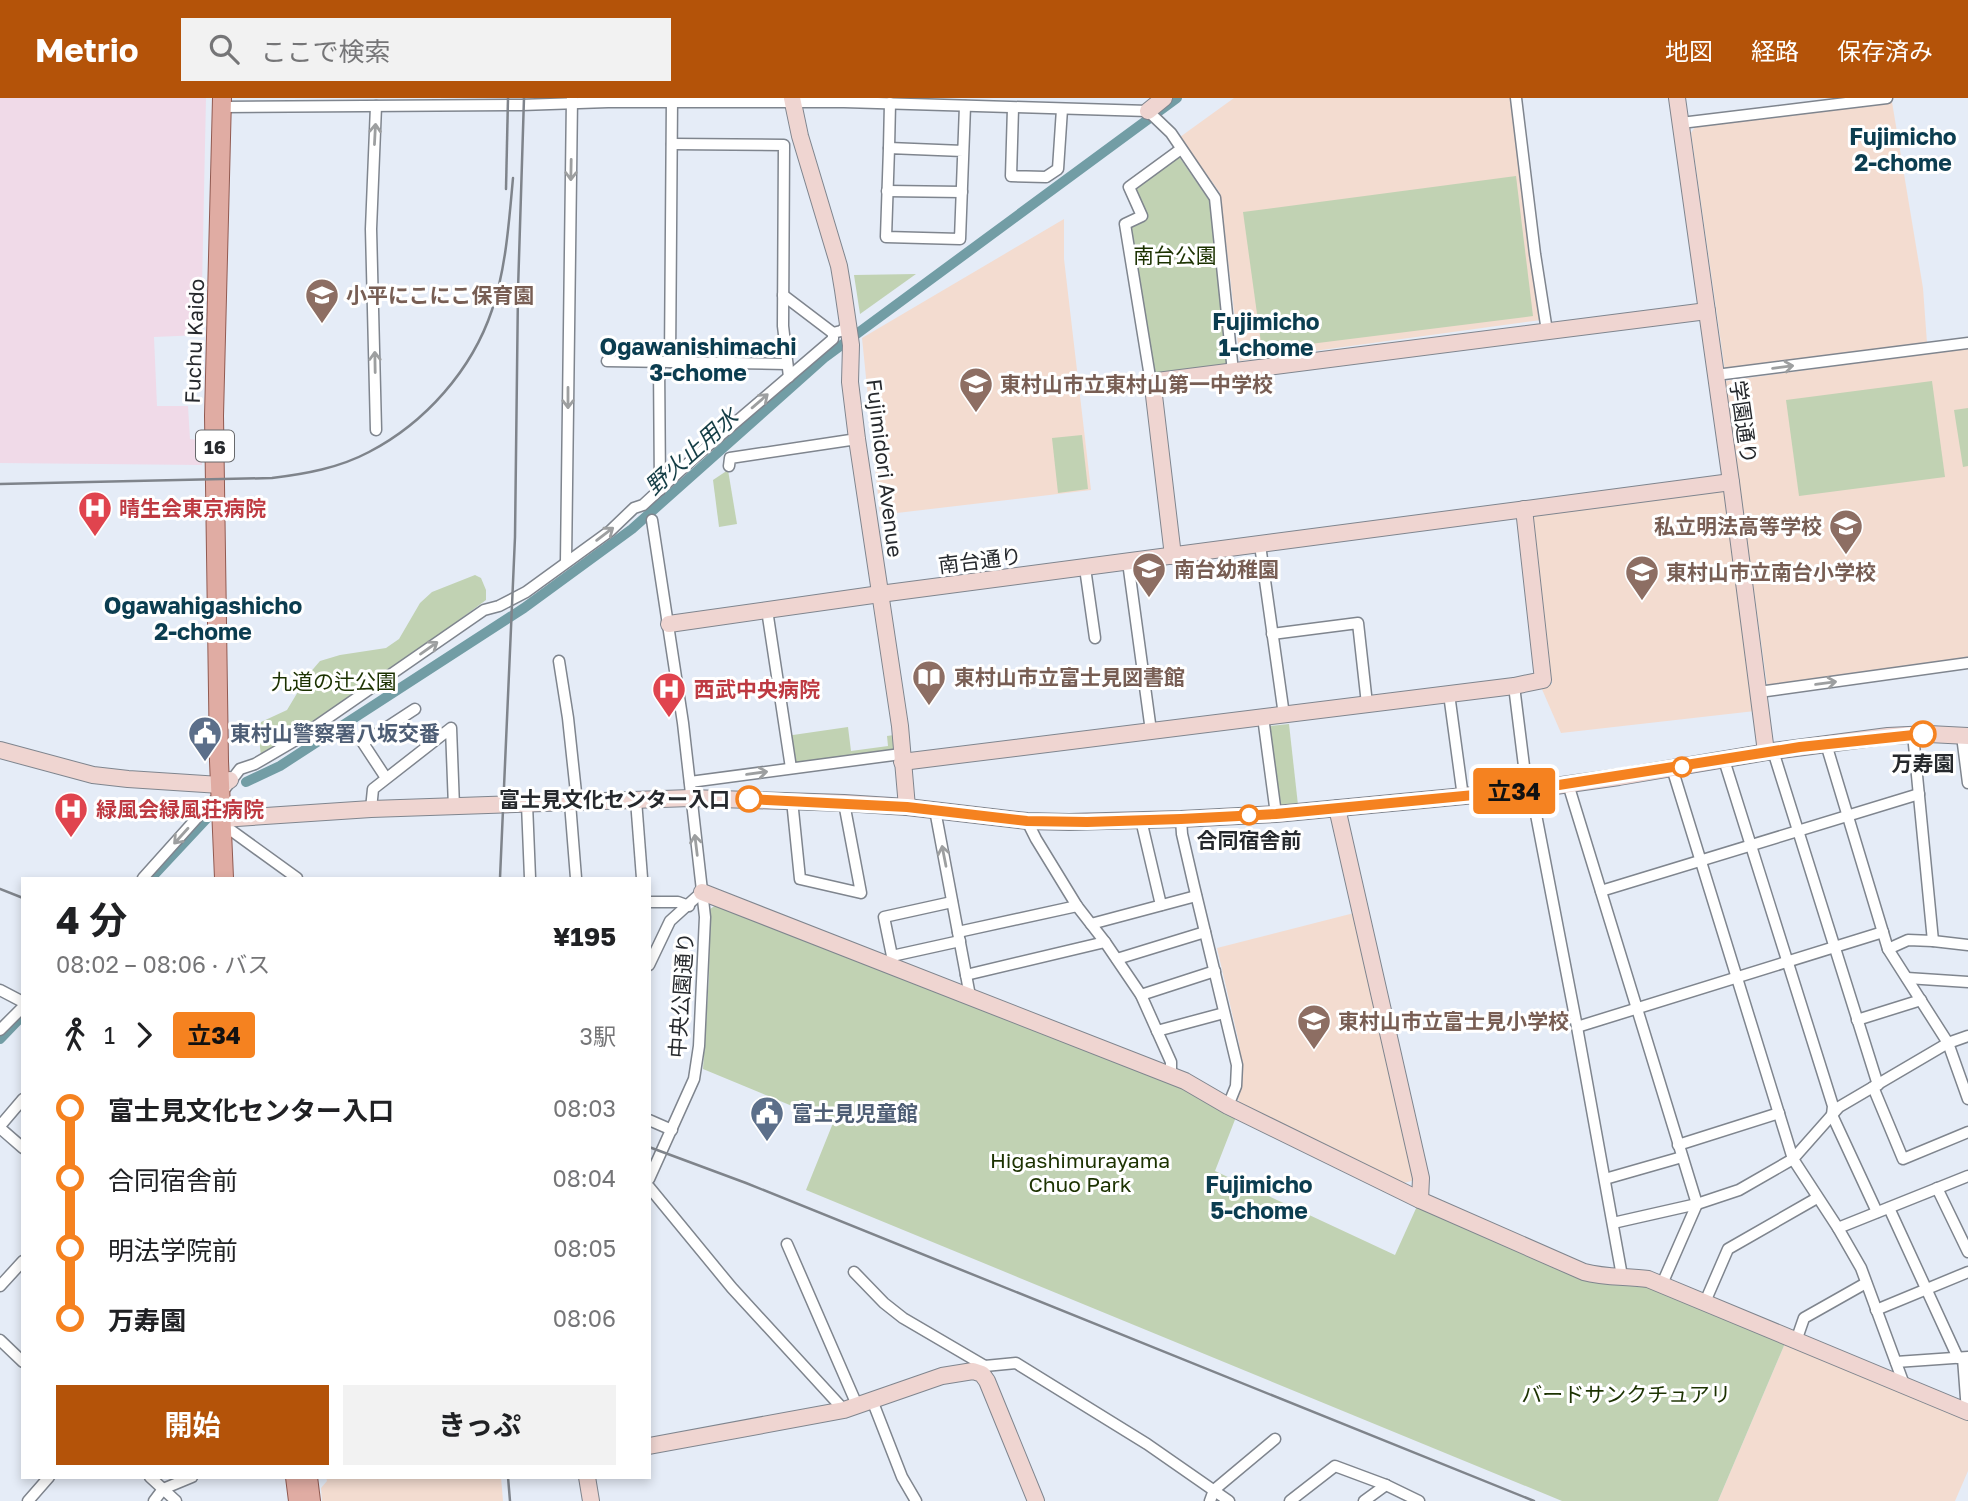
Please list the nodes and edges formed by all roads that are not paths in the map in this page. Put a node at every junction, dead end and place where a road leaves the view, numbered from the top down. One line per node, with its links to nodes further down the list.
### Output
1 (1164, 98): 16 (street)
2 (1516, 98): 26 (street)
3 (1677, 98): 17 (street, 学園通り)
4 (1887, 98): 17 (street)
5 (572, 100): 6 (street); 8 (street); 46 (street, one-way to 46)
6 (672, 100): 7 (street); 18 (street)
7 (792, 100): 12 (street); 28 (street, Fujimidori Avenue)
8 (497, 101): 11 (street)
9 (986, 102): 13 (street); 14 (street)
10 (228, 103): 11 (street); 76 (main road, Fuchu Kaido / 16)
11 (379, 103): 37 (street, one-way to 11)
12 (890, 103): 13 (street); 19 (street)
13 (965, 106): 21 (street)
14 (1013, 108): 15 (street); 15 (street)
15 (1062, 109): 16 (street)
16 (1152, 115): 20 (street)
17 (1681, 123): 25 (street, 学園通り)
18 (672, 144): 24 (street); 31 (street)
19 (888, 148): 21 (street); 22 (street)
20 (1181, 149): 33 (street); 36 (street)
21 (963, 151): 23 (street)
22 (887, 191): 23 (street); 23 (street)
23 (962, 192)
24 (783, 295): 27 (street); 32 (street)
25 (1707, 311): 26 (street); 34 (street, 学園通り)
26 (1547, 331): 33 (street)
27 (833, 333): 28 (street); 35 (street)
28 (850, 333): 38 (street, Fujimidori Avenue)
29 (1968, 343): 34 (street, one-way to 29)
30 (607, 361): 31 (street)
31 (664, 362): 32 (street); 41 (street)
32 (787, 364): 35 (street)
33 (1233, 372): 36 (street)
34 (1716, 375): 40 (street, 学園通り)
35 (789, 377): 41 (street, one-way to 35)
36 (1157, 382): 45 (street)
37 (376, 430)
38 (857, 439): 39 (street); 49 (street, Fujimidori Avenue)
39 (729, 466)
40 (1731, 482): 42 (street, 南台通り); 57 (street, 学園通り)
41 (660, 490): 46 (street, one-way to 41)
42 (1524, 509): 44 (street, 南台通り); 56 (street)
43 (652, 520): 51 (street, 中央公園通り)
44 (1260, 545): 45 (street, 南台通り); 52 (street)
45 (1173, 556): 47 (street, 南台通り)
46 (566, 562): 76 (street, one-way to 46)
47 (1128, 562): 48 (street, 南台通り); 63 (street)
48 (1085, 568): 49 (street, 南台通り); 53 (street)
49 (880, 594): 50 (street, 南台通り); 69 (street, Fujimidori Avenue)
50 (767, 610): 51 (street, 南台通り); 71 (street)
51 (668, 624): 77 (street, 中央公園通り)
52 (1272, 634): 59 (street); 61 (street)
53 (1095, 638)
54 (559, 661): 83 (street)
55 (1968, 663): 57 (street, one-way to 55)
56 (1514, 686): 58 (street); 78 (street)
57 (1759, 692): 68 (street, 学園通り)
58 (1449, 694): 59 (street); 80 (street)
59 (1367, 704): 61 (street)
60 (415, 709): 73 (street)
61 (1284, 715): 62 (street)
62 (1263, 718): 63 (street); 91 (street)
63 (1150, 731): 69 (street)
64 (1913, 734): 65 (street); 66 (street); 79 (street)
65 (1965, 736): 74 (street)
66 (1826, 744): 68 (street); 92 (street)
67 (0, 750): 76 (street)
68 (1770, 752): 70 (street); 97 (street)
69 (902, 758): 71 (street); 87 (street, Fujimidori Avenue)
70 (1724, 760): 72 (street); 98 (street)
71 (790, 768): 77 (street, one-way to 71)
72 (1672, 768): 75 (street); 99 (street)
73 (386, 778): 86 (street); 89 (street)
74 (1968, 783)
75 (1568, 784): 78 (street); 107 (street)
76 (223, 787): 96 (main road, Fuchu Kaido / 16); 100 (street, one-way to 100)
77 (691, 790): 81 (street); 82 (street); 108 (street, 中央公園通り, one-way to 77)
78 (1527, 790): 80 (street); 142 (street)
79 (1919, 794): 92 (street); 119 (street)
80 (1463, 797): 88 (street)
81 (636, 800): 83 (street); 106 (street)
82 (792, 800): 84 (street); 84 (street)
83 (574, 803): 85 (street); 105 (street)
84 (844, 803): 87 (street)
85 (527, 804): 86 (street); 104 (street)
86 (454, 807): 89 (street)
87 (907, 807): 90 (street)
88 (1337, 808): 91 (street); 168 (street)
89 (371, 809): 96 (street)
90 (935, 810): 95 (street); 111 (street, one-way to 90)
91 (1276, 814): 93 (street)
92 (1848, 816): 97 (street); 117 (street)
93 (1181, 819): 94 (street); 109 (street)
94 (1142, 820): 95 (street); 112 (street)
95 (1027, 821): 114 (street)
96 (227, 823): 101 (main road, Fuchu Kaido / 16); 102 (main road, Fuchu Kaido / 16); 103 (street)
97 (1798, 831): 98 (street); 122 (street)
98 (1751, 845): 99 (street); 127 (street)
99 (1699, 862): 107 (street); 130 (street)
100 (144, 877)
101 (223, 877)
102 (234, 877)
103 (296, 877)
104 (530, 877)
105 (576, 877)
106 (642, 877)
107 (1601, 891): 139 (street)
108 (702, 892): 113 (street); 126 (street); 156 (street, 中央公園通り)
109 (1196, 896): 112 (street); 116 (street)
110 (651, 902): 113 (street)
111 (953, 902): 118 (street); 126 (street)
112 (1161, 905): 115 (street)
113 (689, 906): 124 (street)
114 (1077, 906): 115 (street); 118 (street)
115 (1091, 924): 120 (street)
116 (1205, 932): 125 (street); 128 (street)
117 (1883, 932): 122 (street); 123 (street)
118 (959, 937): 126 (street); 129 (street)
119 (1933, 941): 121 (street); 123 (street)
120 (1105, 942): 125 (street); 129 (street)
121 (1968, 945)
122 (1834, 947): 127 (street); 141 (street)
123 (1888, 949): 131 (street)
124 (651, 954)
125 (1117, 959): 134 (street)
126 (891, 960): 135 (street)
127 (1788, 961): 130 (street); 153 (street)
128 (1215, 971): 134 (street); 140 (street)
129 (966, 975): 135 (street)
130 (1736, 978): 139 (street); 152 (street)
131 (1907, 978): 132 (street); 136 (street)
132 (1968, 982)
133 (0, 990): 137 (street)
134 (1141, 995): 144 (street)
135 (970, 996): 147 (street)
136 (1921, 1000): 141 (street); 146 (street)
137 (21, 1003)
138 (21, 1006): 143 (street)
139 (1636, 1008): 142 (street); 158 (street)
140 (1224, 1013): 144 (street); 151 (street)
141 (1857, 1020): 148 (street)
142 (1577, 1027): 164 (street)
143 (0, 1030)
144 (1157, 1031): 147 (street)
145 (1968, 1036): 146 (street)
146 (1948, 1043): 148 (street); 149 (street)
147 (1171, 1076): 151 (street)
148 (1875, 1086): 153 (street); 157 (street)
149 (1966, 1091)
150 (21, 1101): 155 (street)
151 (1228, 1106): 168 (street)
152 (1780, 1112): 158 (street); 161 (street)
153 (1832, 1115): 161 (street); 171 (street)
154 (651, 1121): 156 (street)
155 (0, 1127): 159 (street)
156 (671, 1130): 162 (street, 中央公園通り)
157 (1968, 1132)
158 (1678, 1145): 160 (street)
159 (21, 1146)
160 (1682, 1157): 164 (street); 169 (street)
161 (1793, 1159): 167 (street); 169 (street)
162 (651, 1175)
163 (1968, 1176): 165 (street)
164 (1605, 1180): 172 (street)
165 (1937, 1188): 170 (street); 175 (street)
166 (651, 1189): 193 (street)
167 (1817, 1198): 173 (street); 184 (street)
168 (1420, 1199): 179 (street)
169 (1696, 1204): 172 (street); 181 (street)
170 (1889, 1208): 171 (street); 183 (street)
171 (1877, 1212): 173 (street)
172 (1613, 1223): 179 (street)
173 (1838, 1228): 180 (street)
174 (787, 1244): 193 (street)
175 (1968, 1252)
176 (21, 1263): 182 (street)
177 (854, 1272): 191 (street)
178 (1968, 1272): 183 (street)
179 (1622, 1276): 181 (street)
180 (1866, 1283): 185 (street); 187 (street)
181 (1662, 1284): 184 (street)
182 (0, 1286)
183 (1926, 1289): 185 (street); 188 (street)
184 (1705, 1302): 187 (street)
185 (1876, 1310): 190 (street)
186 (0, 1340): 189 (street)
187 (1796, 1340): 192 (street)
188 (1963, 1358): 190 (street); 194 (street)
189 (21, 1360)
190 (1896, 1362): 192 (street)
191 (982, 1369): 193 (street); 205 (street); 212 (street)
192 (1906, 1387): 194 (street)
193 (857, 1405): 196 (street); 211 (street)
194 (1968, 1412)
195 (1275, 1439): 205 (street)
196 (651, 1446)
197 (47, 1479): 206 (street)
198 (152, 1479): 204 (street)
199 (187, 1479): 204 (street)
200 (296, 1479): 209 (main road)
201 (308, 1479): 209 (main road)
202 (587, 1479): 210 (street)
203 (1385, 1485): 214 (street); 215 (street); 216 (street)
204 (163, 1489): 207 (street); 208 (street)
205 (1212, 1496): 213 (street)
206 (28, 1501)
207 (154, 1501)
208 (176, 1501)
209 (306, 1501)
210 (591, 1501)
211 (916, 1501)
212 (1036, 1501)
213 (1229, 1501)
214 (1290, 1501)
215 (1364, 1501)
216 (1419, 1501)

